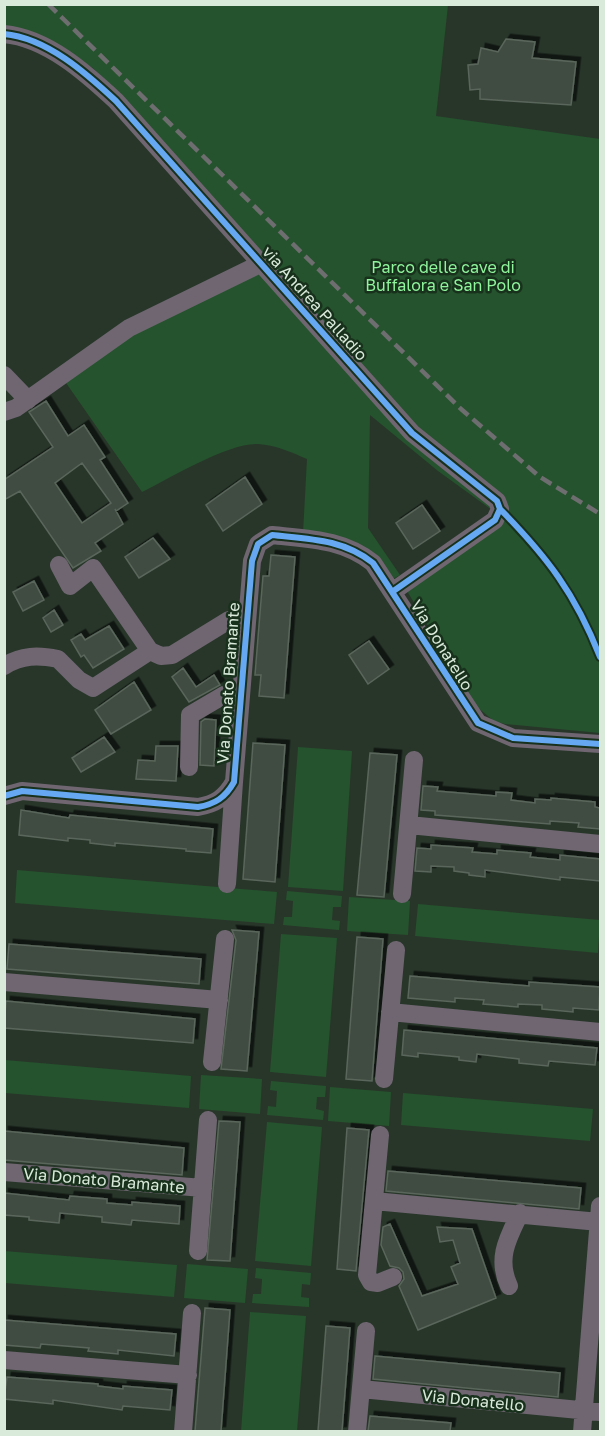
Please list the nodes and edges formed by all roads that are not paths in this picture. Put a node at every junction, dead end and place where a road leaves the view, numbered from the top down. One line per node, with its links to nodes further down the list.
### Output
1 (4, 34): 2 (street, via Andrea Palladio)
2 (262, 263): 4 (street, via Andrea Palladio); 8 (street, via Andrea Palladio)
3 (4, 375): 4 (street)
4 (28, 400): 5 (street, via Andrea Palladio)
5 (4, 412)
6 (252, 561): 8 (street, Via Donatello); 9 (street, Via Donato Bramante)
7 (59, 566): 10 (street)
8 (392, 592): 13 (street, Via Donatello)
9 (246, 619): 10 (street, Via Donato Bramante); 12 (street, Via Donato Bramante)
10 (150, 651): 11 (street)
11 (4, 666)
12 (241, 696): 15 (street, Via Donato Bramante); 16 (street, Via Donato Bramante)
13 (600, 744)
14 (414, 760): 18 (street)
15 (189, 767)
16 (234, 782): 17 (street, Via Donato Bramante); 20 (street, Via Donato Bramante)
17 (5, 800)
18 (409, 825): 19 (street); 21 (street)
19 (600, 844)
20 (226, 884)
21 (402, 894)
22 (225, 939): 25 (street)
23 (396, 950): 26 (street)
24 (4, 982): 25 (street)
25 (219, 1000): 28 (street)
26 (390, 1012): 27 (street); 29 (street)
27 (600, 1032)
28 (212, 1062)
29 (384, 1079)
30 (208, 1120): 33 (street, Via Donato Bramante)
31 (380, 1135): 34 (street)
32 (4, 1172): 33 (street, Via Donato Bramante)
33 (203, 1188): 37 (street, Via Donato Bramante)
34 (374, 1201): 35 (street); 38 (street)
35 (520, 1213): 36 (street); 39 (street)
36 (600, 1214): 45 (street)
37 (198, 1251)
38 (393, 1277)
39 (509, 1286)
40 (192, 1313): 43 (street)
41 (366, 1331): 44 (street)
42 (4, 1360): 43 (street)
43 (188, 1375): 46 (street)
44 (361, 1389): 45 (street, Via Donatello); 47 (street)
45 (592, 1411): 48 (street)
46 (183, 1431)
47 (357, 1431)
48 (582, 1431)

